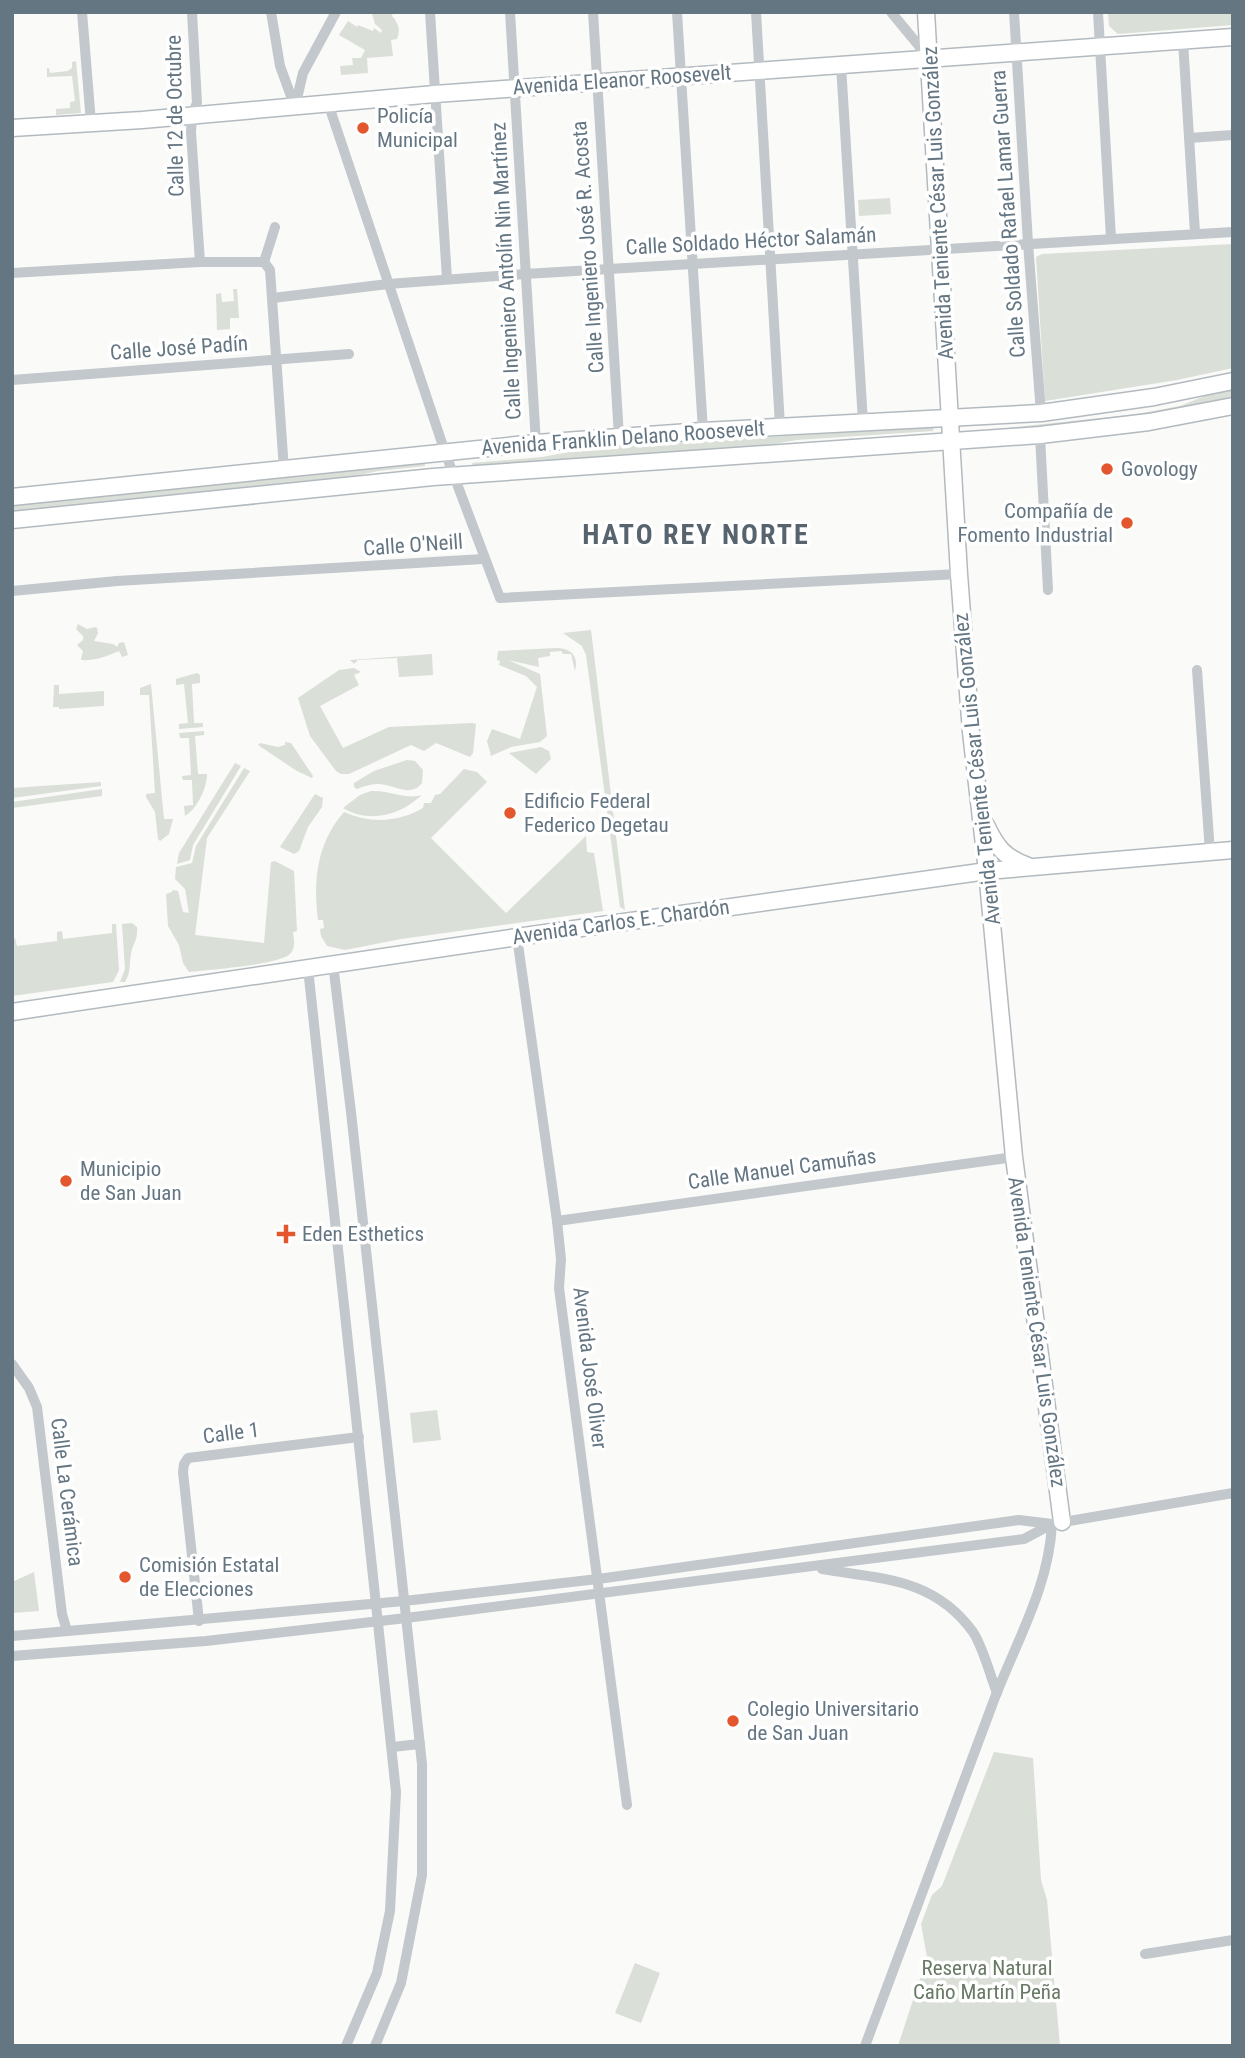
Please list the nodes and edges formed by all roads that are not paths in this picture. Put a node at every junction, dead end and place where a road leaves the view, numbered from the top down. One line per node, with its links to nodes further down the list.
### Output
1 (82, 12): 28 (street)
2 (192, 12): 27 (street, Calle 12 de Octubre)
3 (271, 12): 26 (street)
4 (336, 12): 26 (street)
5 (430, 12): 24 (street)
6 (510, 12): 23 (street, Calle Ingeniero Antolín Nin Martínez)
7 (593, 12): 22 (street, Calle Ingeniero José R. Acosta)
8 (677, 12): 21 (street)
9 (756, 12): 20 (street)
10 (891, 12): 18 (street)
11 (926, 12): 18 (street, Avenida Teniente César Luis González)
12 (1014, 12): 17 (street, Calle Soldado Rafael Lamar Guerra)
13 (1098, 12): 16 (street)
14 (1233, 37): 15 (street, Avenida Eleanor Roosevelt)
15 (1182, 41): 16 (street, Avenida Eleanor Roosevelt); 31 (street)
16 (1099, 45): 17 (street, Avenida Eleanor Roosevelt); 35 (street)
17 (1016, 52): 18 (street, Avenida Eleanor Roosevelt); 36 (street, Calle Soldado Rafael Lamar Guerra)
18 (929, 58): 19 (street, Avenida Eleanor Roosevelt); 37 (street, Avenida Teniente César Luis González)
19 (841, 65): 20 (street, Avenida Eleanor Roosevelt); 38 (street)
20 (760, 70): 21 (street, Avenida Eleanor Roosevelt); 39 (street)
21 (681, 76): 22 (street, Avenida Eleanor Roosevelt); 42 (street)
22 (597, 82): 23 (street, Avenida Eleanor Roosevelt); 43 (street, Calle Ingeniero José R. Acosta)
23 (515, 88): 24 (street, Avenida Eleanor Roosevelt); 45 (street, Calle Ingeniero Antolín Nin Martínez)
24 (435, 94): 25 (street, Avenida Eleanor Roosevelt); 46 (street)
25 (328, 103): 26 (street, Avenida Eleanor Roosevelt); 47 (street)
26 (295, 107): 27 (street, Avenida Eleanor Roosevelt)
27 (192, 115): 28 (street, Avenida Eleanor Roosevelt); 40 (street, Calle 12 de Octubre)
28 (91, 123): 29 (street, Avenida Eleanor Roosevelt)
29 (12, 128)
30 (1233, 135): 31 (street)
31 (1189, 138): 34 (street)
32 (275, 227): 41 (street)
33 (1233, 232): 34 (street, Calle Soldado Héctor Salamán)
34 (1195, 233): 35 (street, Calle Soldado Héctor Salamán)
35 (1111, 238): 36 (street, Calle Soldado Héctor Salamán)
36 (1028, 243): 37 (street, Calle Soldado Héctor Salamán); 54 (street, Calle Soldado Rafael Lamar Guerra)
37 (941, 249): 38 (street, Calle Soldado Héctor Salamán); 55 (street, Avenida Teniente César Luis González)
38 (853, 254): 39 (street, Calle Soldado Héctor Salamán); 56 (street)
39 (771, 258): 42 (street, Calle Soldado Héctor Salamán); 57 (street)
40 (200, 262): 41 (street); 44 (street)
41 (264, 262): 48 (street)
42 (691, 263): 43 (street, Calle Soldado Héctor Salamán); 58 (street)
43 (608, 269): 45 (street, Calle Soldado Héctor Salamán); 60 (street, Calle Ingeniero José R. Acosta)
44 (12, 273)
45 (525, 274): 46 (street, Calle Soldado Héctor Salamán); 62 (street, Calle Ingeniero Antolín Nin Martínez)
46 (447, 279): 47 (street, Calle Soldado Héctor Salamán)
47 (388, 284): 48 (street, Calle Soldado Héctor Salamán); 63 (street)
48 (273, 298): 50 (street)
49 (349, 354): 50 (street, Calle José Padín)
50 (277, 360): 51 (street, Calle José Padín); 64 (street)
51 (12, 380)
52 (1233, 381): 54 (street, Avenida Franklin Delano Roosevelt)
53 (1233, 406): 59 (street, Avenida Franklin Delano Roosevelt)
54 (1041, 413): 55 (street, Avenida Franklin Delano Roosevelt)
55 (951, 417): 56 (street, Avenida Franklin Delano Roosevelt); 61 (street, Avenida Teniente César Luis González)
56 (863, 422): 57 (street, Avenida Franklin Delano Roosevelt)
57 (780, 426): 58 (street, Avenida Franklin Delano Roosevelt)
58 (703, 431): 60 (street, Avenida Franklin Delano Roosevelt)
59 (1040, 435): 61 (street, Avenida Franklin Delano Roosevelt); 70 (street)
60 (619, 437): 62 (street, Avenida Franklin Delano Roosevelt)
61 (953, 441): 65 (street, Avenida Franklin Delano Roosevelt); 69 (street, Avenida Teniente César Luis González)
62 (536, 443): 63 (street, Avenida Franklin Delano Roosevelt)
63 (445, 452): 64 (street, Avenida Franklin Delano Roosevelt); 65 (street)
64 (284, 470): 66 (street, Avenida Franklin Delano Roosevelt)
65 (453, 475): 67 (street, Avenida Franklin Delano Roosevelt); 68 (street)
66 (12, 497)
67 (12, 520)
68 (483, 559): 69 (street, Calle O'Neill); 71 (street, Calle O'Neill)
69 (959, 574): 73 (street, Avenida Teniente César Luis González)
70 (1048, 590)
71 (12, 591)
72 (1197, 670): 75 (street)
73 (980, 809): 76 (street); 77 (street, Avenida Teniente César Luis González)
74 (1233, 850): 75 (street, Avenida Carlos E. Chardón)
75 (1210, 852): 76 (street, Avenida Carlos E. Chardón)
76 (1030, 867): 77 (street, Avenida Carlos E. Chardón)
77 (987, 871): 78 (street, Avenida Carlos E. Chardón); 82 (street, Avenida Teniente César Luis González)
78 (517, 937): 79 (street, Avenida Carlos E. Chardón); 83 (street, Avenida José Oliver)
79 (333, 964): 80 (street, Avenida Carlos E. Chardón); 91 (street)
80 (308, 968): 81 (street, Avenida Carlos E. Chardón); 85 (street)
81 (12, 1012)
82 (1014, 1157): 83 (street, Calle Manuel Camuñas); 87 (street, Avenida Teniente César Luis González)
83 (557, 1221): 89 (street, Avenida José Oliver)
84 (12, 1364): 96 (street, Calle La Cerámica)
85 (359, 1437): 92 (street); 94 (street, Calle 1)
86 (1233, 1493): 87 (street)
87 (1057, 1523): 88 (street); 89 (street); 99 (street, Avenida Teniente César Luis González)
88 (812, 1567): 90 (street); 99 (street)
89 (598, 1578): 90 (street, Avenida José Oliver); 91 (street)
90 (600, 1594): 93 (street); 102 (street, Avenida José Oliver)
91 (404, 1601): 92 (street); 93 (street)
92 (377, 1603): 94 (street); 95 (street)
93 (406, 1618): 95 (street); 100 (street)
94 (199, 1620): 96 (street)
95 (378, 1621): 98 (street); 101 (street)
96 (67, 1631): 97 (street)
97 (12, 1636)
98 (12, 1656)
99 (997, 1693): 109 (street, Avenida Teniente César Luis González)
100 (420, 1744): 101 (street); 105 (street)
101 (392, 1747): 104 (street)
102 (627, 1805)
103 (1233, 1940): 106 (street)
104 (383, 1943): 105 (street); 107 (street)
105 (408, 1947): 108 (street)
106 (1146, 1954)
107 (346, 2046)
108 (375, 2046)
109 (865, 2046)

